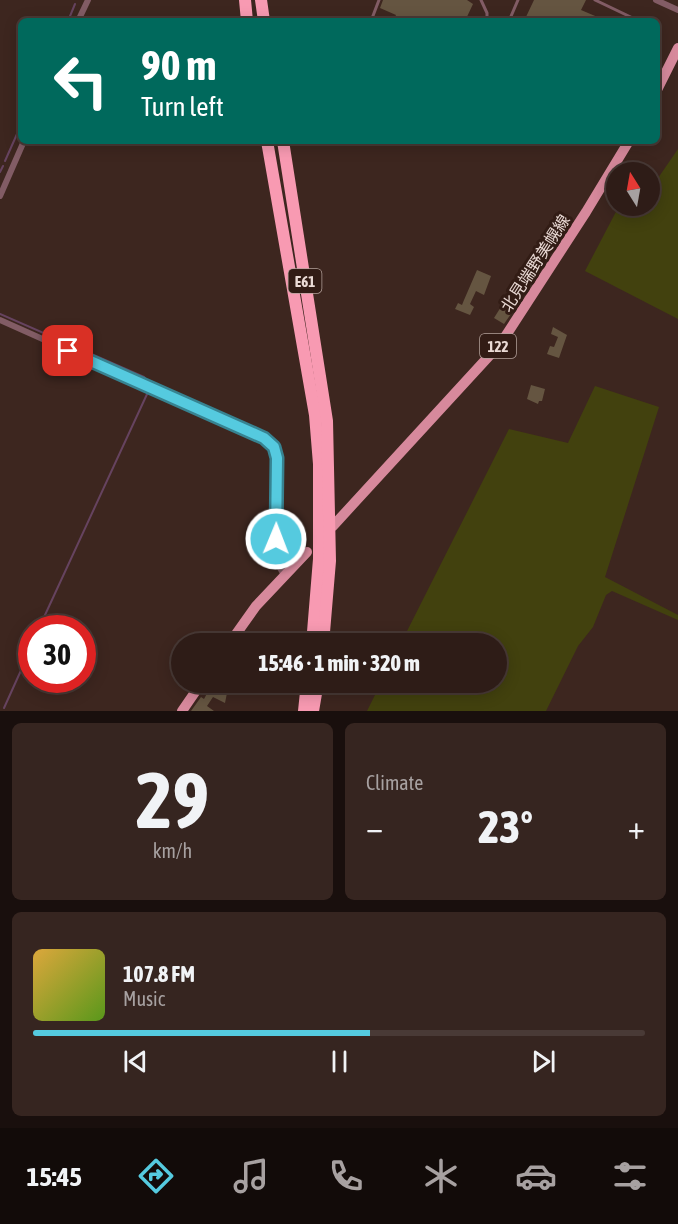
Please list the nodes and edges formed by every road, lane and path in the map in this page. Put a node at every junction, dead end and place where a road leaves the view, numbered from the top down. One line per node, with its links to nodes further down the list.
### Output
1 (88, 0): 10 (street)
2 (245, 0): 11 (highway)
3 (261, 0): 12 (highway)
4 (379, 0): 13 (lane)
5 (480, 0): 14 (lane)
6 (518, 0): 15 (lane)
7 (595, 0): 16 (lane)
8 (656, 0): 9 (street)
9 (678, 10)
10 (79, 18)
11 (247, 18)
12 (264, 18)
13 (372, 18)
14 (487, 18)
15 (510, 18)
16 (633, 18)
17 (678, 48): 18 (main road)
18 (660, 84)
19 (23, 144): 23 (street)
20 (268, 144): 29 (highway, E61)
21 (283, 144): 30 (highway, E61)
22 (627, 144): 25 (main road, 北見端野美幌線 / 122)
23 (0, 196)
24 (0, 320): 27 (street)
25 (333, 526)
26 (307, 552): 27 (main road)
27 (284, 575): 28 (main road)
28 (237, 633)
29 (313, 633)
30 (324, 633)
31 (194, 693): 34 (main road)
32 (306, 693): 35 (highway)
33 (316, 693): 36 (highway)
34 (182, 711)
35 (304, 711)
36 (314, 711)

